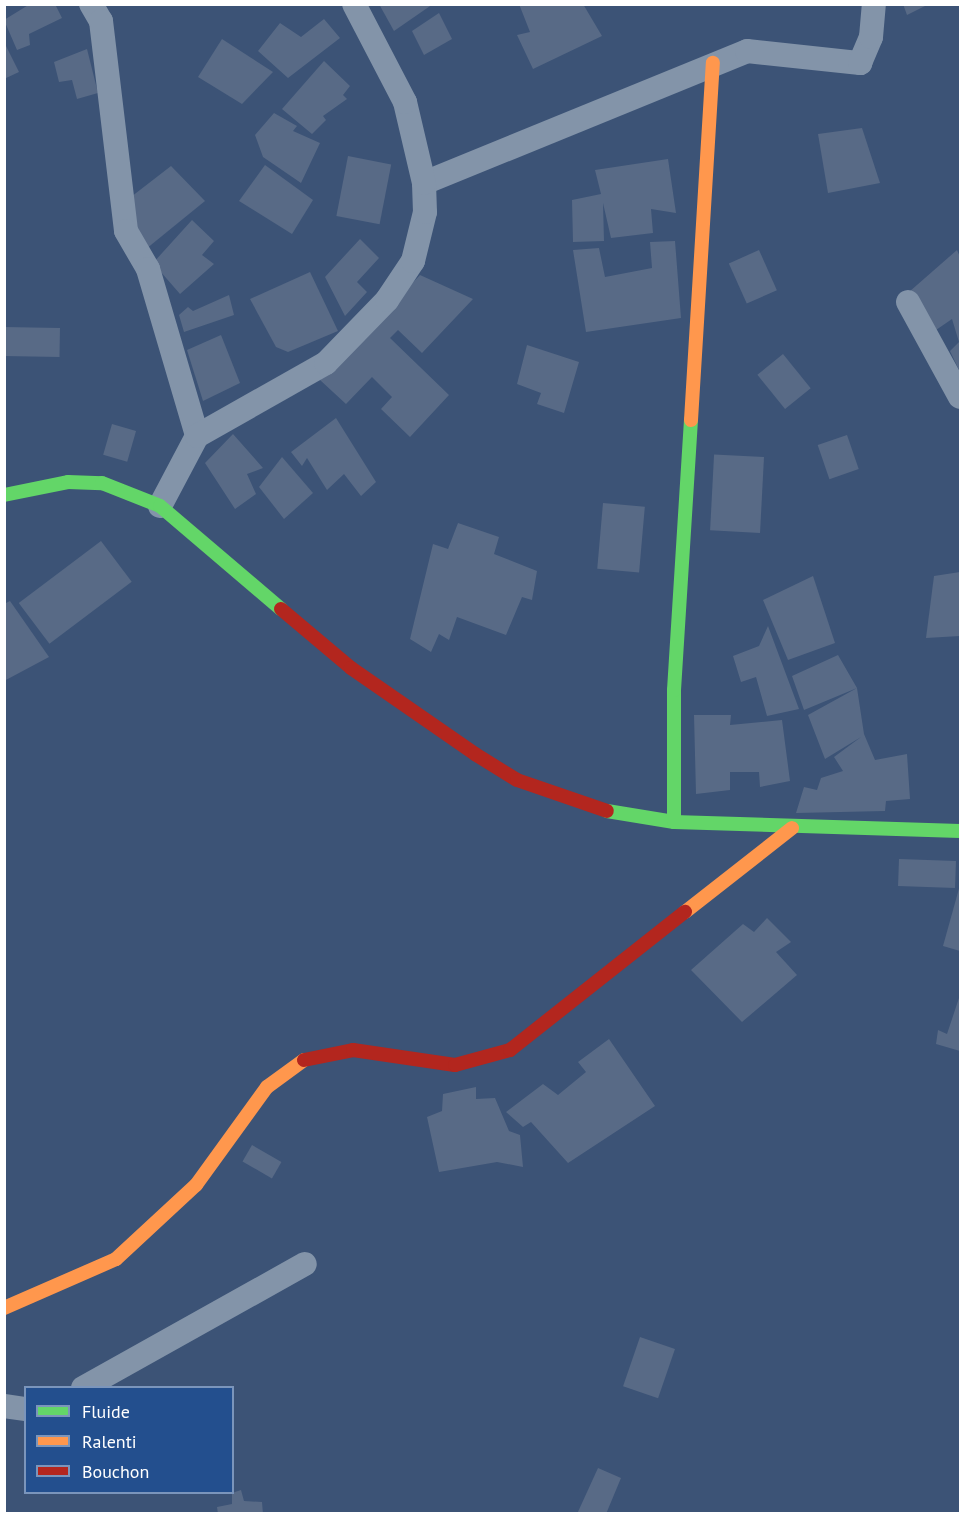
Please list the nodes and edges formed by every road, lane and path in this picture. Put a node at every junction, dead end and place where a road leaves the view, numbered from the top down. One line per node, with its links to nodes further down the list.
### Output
1 (91, 4): 8 (street)
2 (354, 4): 5 (street)
3 (874, 4): 4 (street)
4 (713, 63): 5 (street); 11 (street)
5 (424, 183): 8 (street)
6 (908, 302): 7 (street)
7 (960, 397)
8 (197, 436): 10 (street)
9 (4, 495): 10 (street)
10 (160, 506): 11 (street)
11 (674, 822): 12 (street)
12 (792, 828): 13 (street); 15 (street)
13 (960, 831)
14 (305, 1264): 16 (street)
15 (4, 1308)
16 (87, 1386)
17 (4, 1406): 18 (street)
18 (24, 1409)

